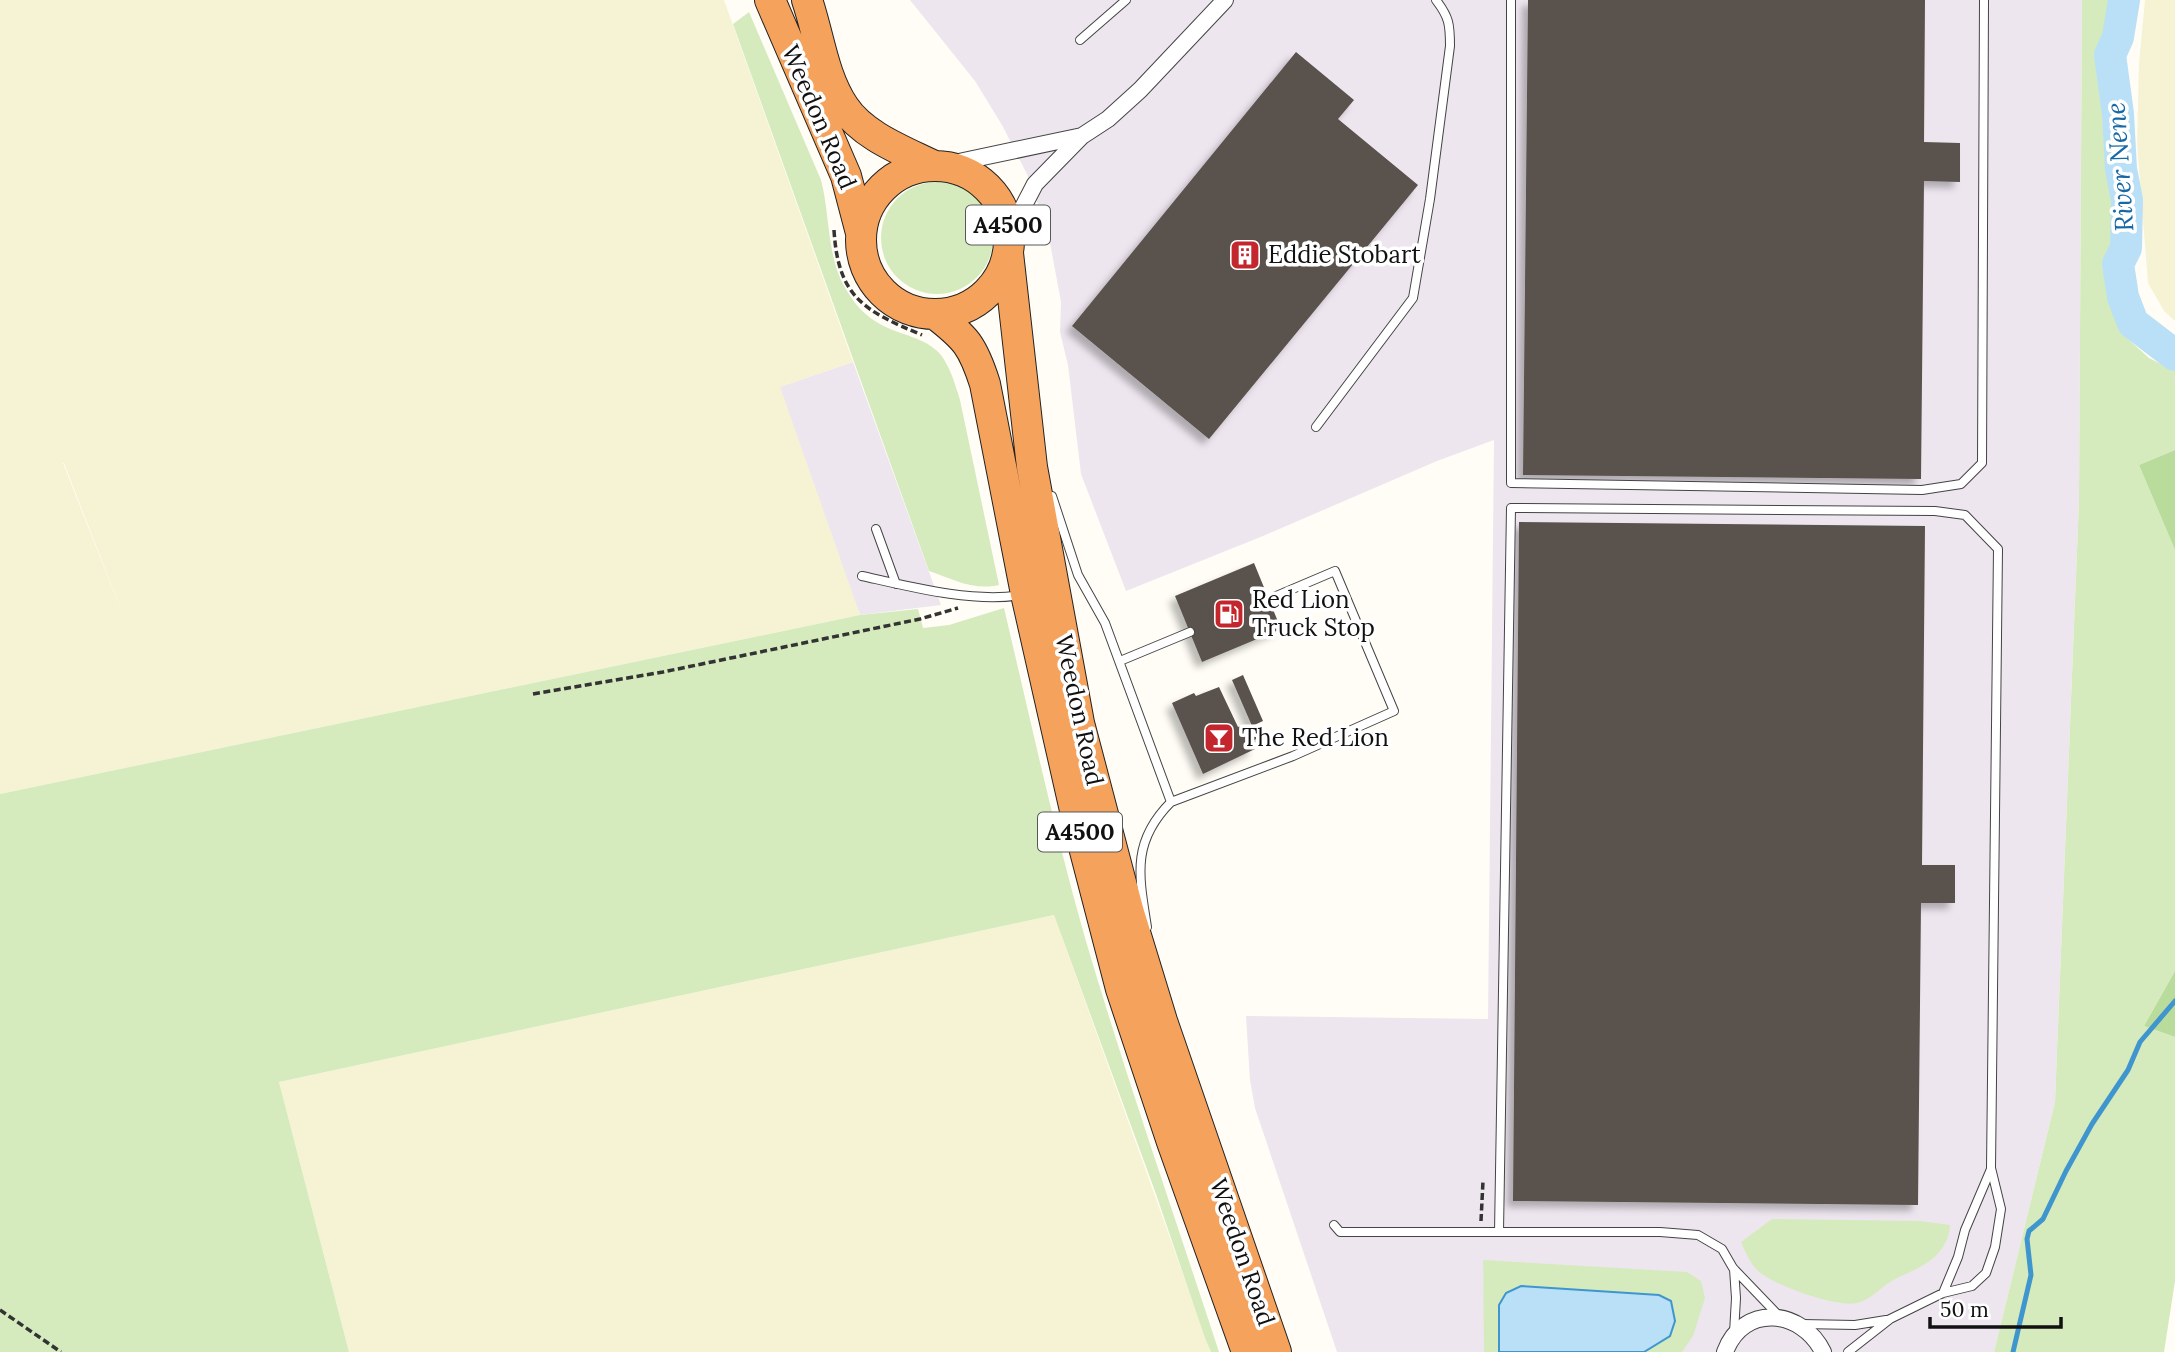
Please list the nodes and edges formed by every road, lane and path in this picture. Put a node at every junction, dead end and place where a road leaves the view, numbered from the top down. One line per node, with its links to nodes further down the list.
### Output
1 (770, 0): 11 (highway, Weedon Road / A4500)
2 (807, 0): 10 (highway, Weedon Road / A4500)
3 (1126, 0): 8 (lane)
4 (1225, 0): 9 (street)
5 (1436, 0): 15 (lane)
6 (1511, 0): 7 (lane)
7 (1984, 0)
8 (1080, 40)
9 (1082, 136): 10 (street); 12 (street)
10 (937, 166): 11 (highway, A4500); 12 (highway, A4500)
11 (848, 232): 13 (highway, A4500); 13 (path)
12 (1009, 244): 13 (highway, A4500); 14 (highway, Weedon Road / A4500)
13 (930, 325): 21 (highway, Weedon Road / A4500)
14 (1022, 385): 16 (lane); 30 (highway, Weedon Road / A4500)
15 (1315, 427)
16 (1039, 449)
17 (1049, 487): 25 (lane)
18 (876, 529): 20 (lane)
19 (862, 576): 20 (lane)
20 (896, 584): 21 (lane)
21 (1026, 594): 42 (highway, Weedon Road / A4500)
22 (1269, 599): 27 (lane)
23 (960, 607): 26 (path)
24 (1190, 632): 25 (lane)
25 (1120, 661): 27 (lane)
26 (533, 694)
27 (1171, 802): 28 (lane)
28 (1148, 933)
29 (1150, 946): 30 (lane)
30 (1162, 1021): 43 (highway, Weedon Road / A4500)
31 (1991, 1168): 33 (lane); 35 (lane); 35 (lane)
32 (1334, 1225): 33 (lane)
33 (1499, 1232): 34 (lane)
34 (1733, 1268): 37 (lane); 40 (lane)
35 (1943, 1293): 38 (lane)
36 (0, 1310): 41 (path)
37 (1780, 1318): 39 (street); 40 (street)
38 (1890, 1319): 39 (lane); 46 (lane)
39 (1799, 1324): 45 (street)
40 (1733, 1336): 44 (street)
41 (61, 1352)
42 (1247, 1352)
43 (1276, 1352)
44 (1725, 1352)
45 (1823, 1352)
46 (1848, 1352)

